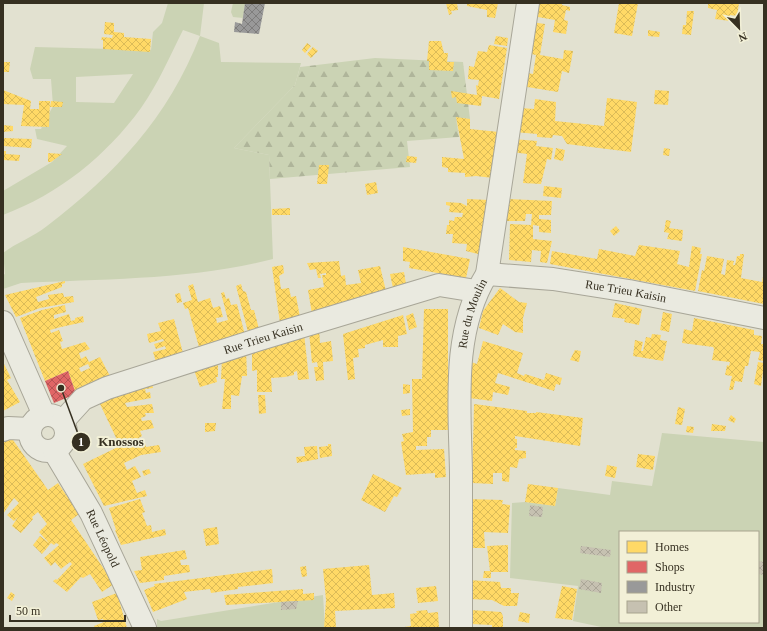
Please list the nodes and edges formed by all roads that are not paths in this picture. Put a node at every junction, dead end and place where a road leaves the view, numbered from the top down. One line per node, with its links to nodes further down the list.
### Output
1 (528, 3): 2 (street, Rue du Moulin)
2 (481, 282): 3 (street, Rue Trieu Kaisin); 5 (street, Rue Trieu Kaisin); 9 (street, Rue du Moulin)
3 (764, 318)
4 (3, 322): 5 (street)
5 (46, 422): 6 (street); 7 (street); 7 (street)
6 (3, 430)
7 (54, 450): 8 (street, Rue Léopold)
8 (145, 628)
9 (461, 628)

